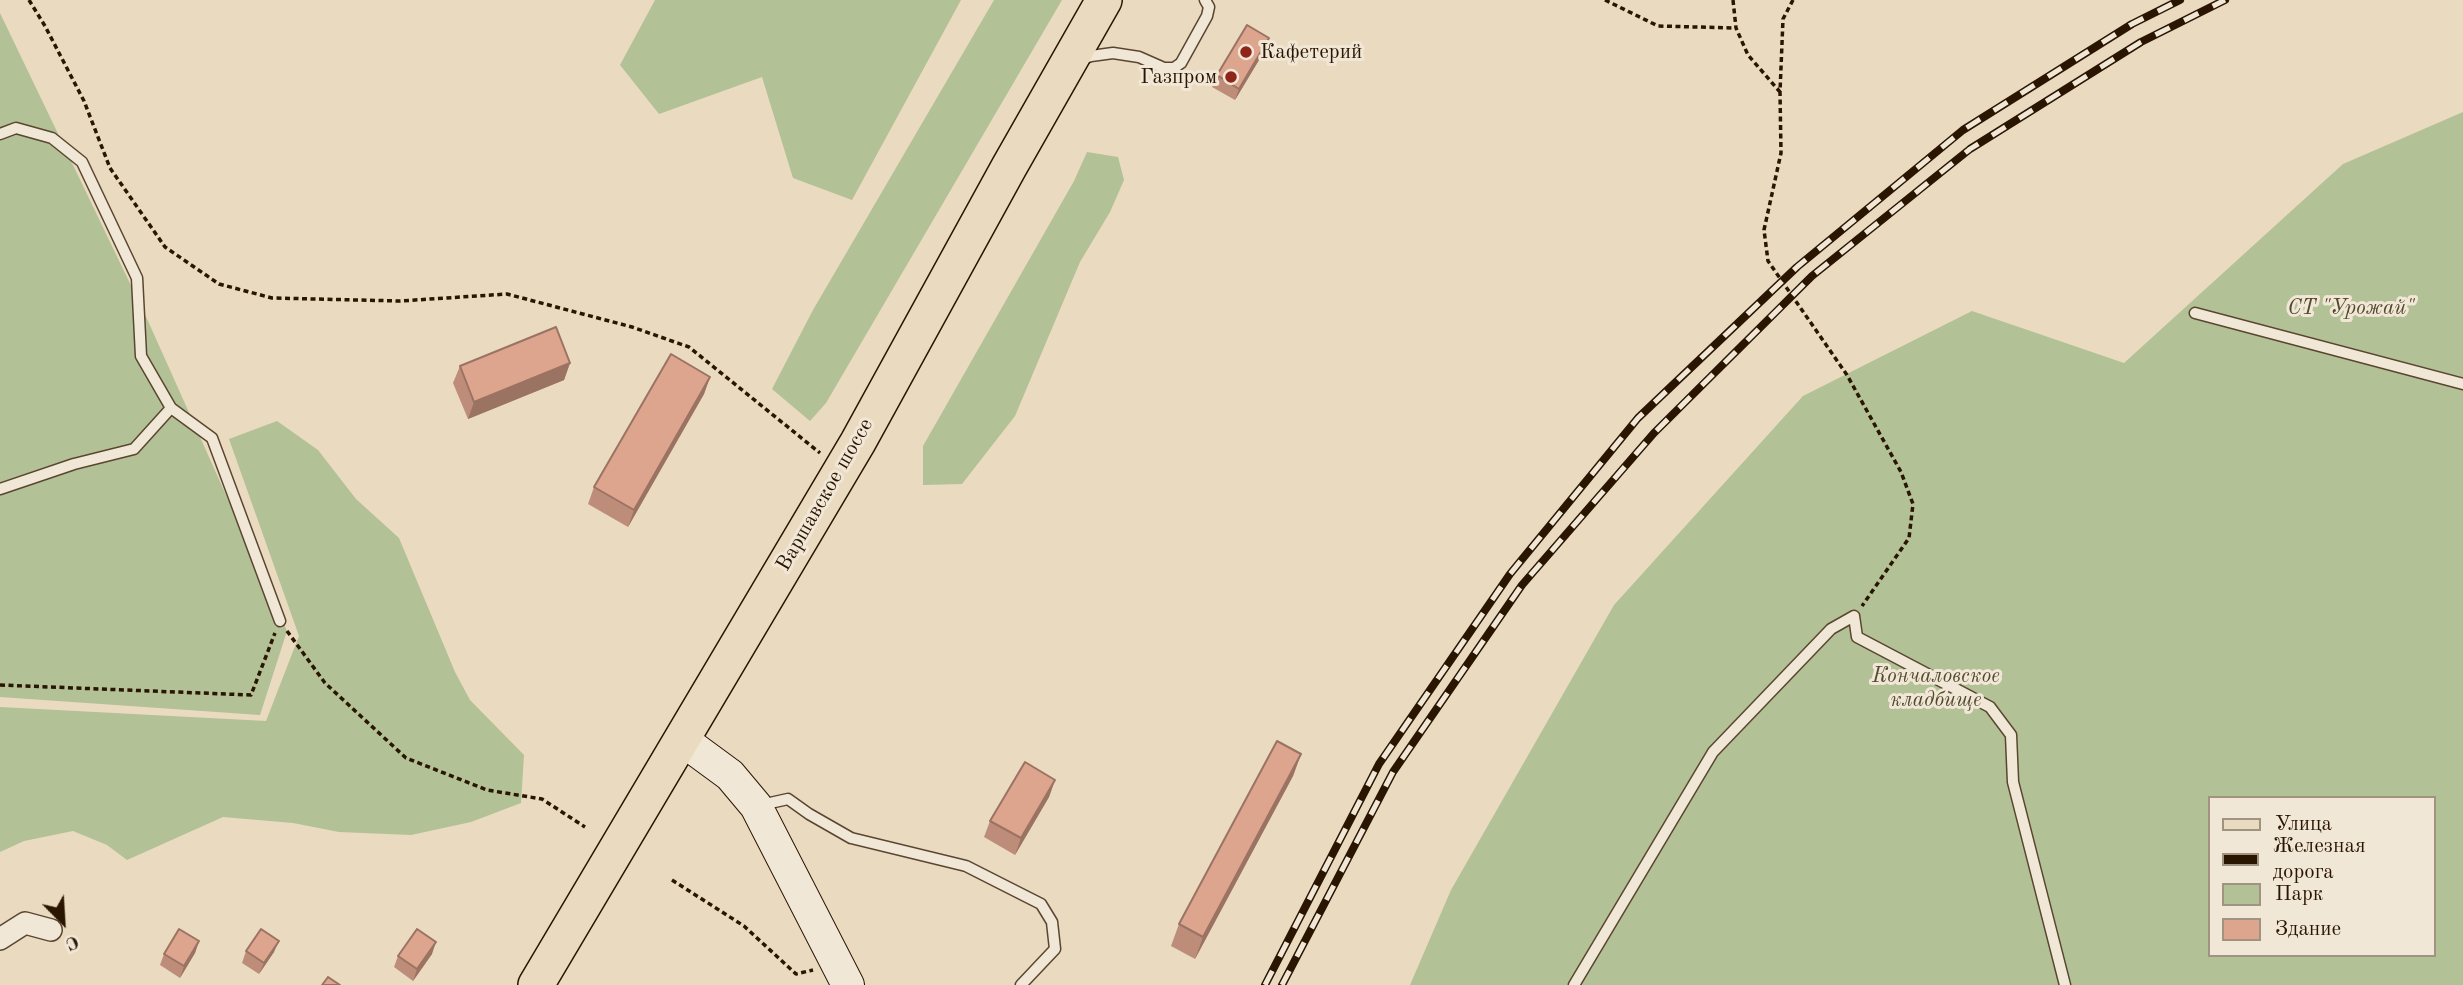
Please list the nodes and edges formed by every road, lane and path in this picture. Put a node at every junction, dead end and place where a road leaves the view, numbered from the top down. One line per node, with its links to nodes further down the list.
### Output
1 (29, 0): 14 (path)
2 (1104, 0): 8 (main road, Варшавское шоссе)
3 (1205, 0): 8 (lane)
4 (1605, 0): 7 (path)
5 (1733, 0): 7 (path)
6 (1793, 0): 9 (path)
7 (1736, 28): 9 (path)
8 (1067, 65): 14 (main road, Варшавское шоссе)
9 (1780, 92): 16 (path)
10 (0, 134): 13 (lane)
11 (2195, 313): 12 (lane)
12 (2463, 384)
13 (171, 408): 15 (lane); 17 (lane)
14 (841, 470): 19 (main road, Варшавское шоссе)
15 (0, 489)
16 (1854, 616): 28 (lane); 29 (lane)
17 (280, 621): 18 (path); 21 (path)
18 (0, 685)
19 (681, 739): 20 (street); 26 (main road, Варшавское шоссе)
20 (756, 806): 25 (street); 27 (lane)
21 (585, 827)
22 (673, 880): 25 (path)
23 (51, 930): 24 (street)
24 (0, 939)
25 (843, 975)
26 (536, 985)
27 (1021, 985)
28 (1574, 985)
29 (2065, 985)

